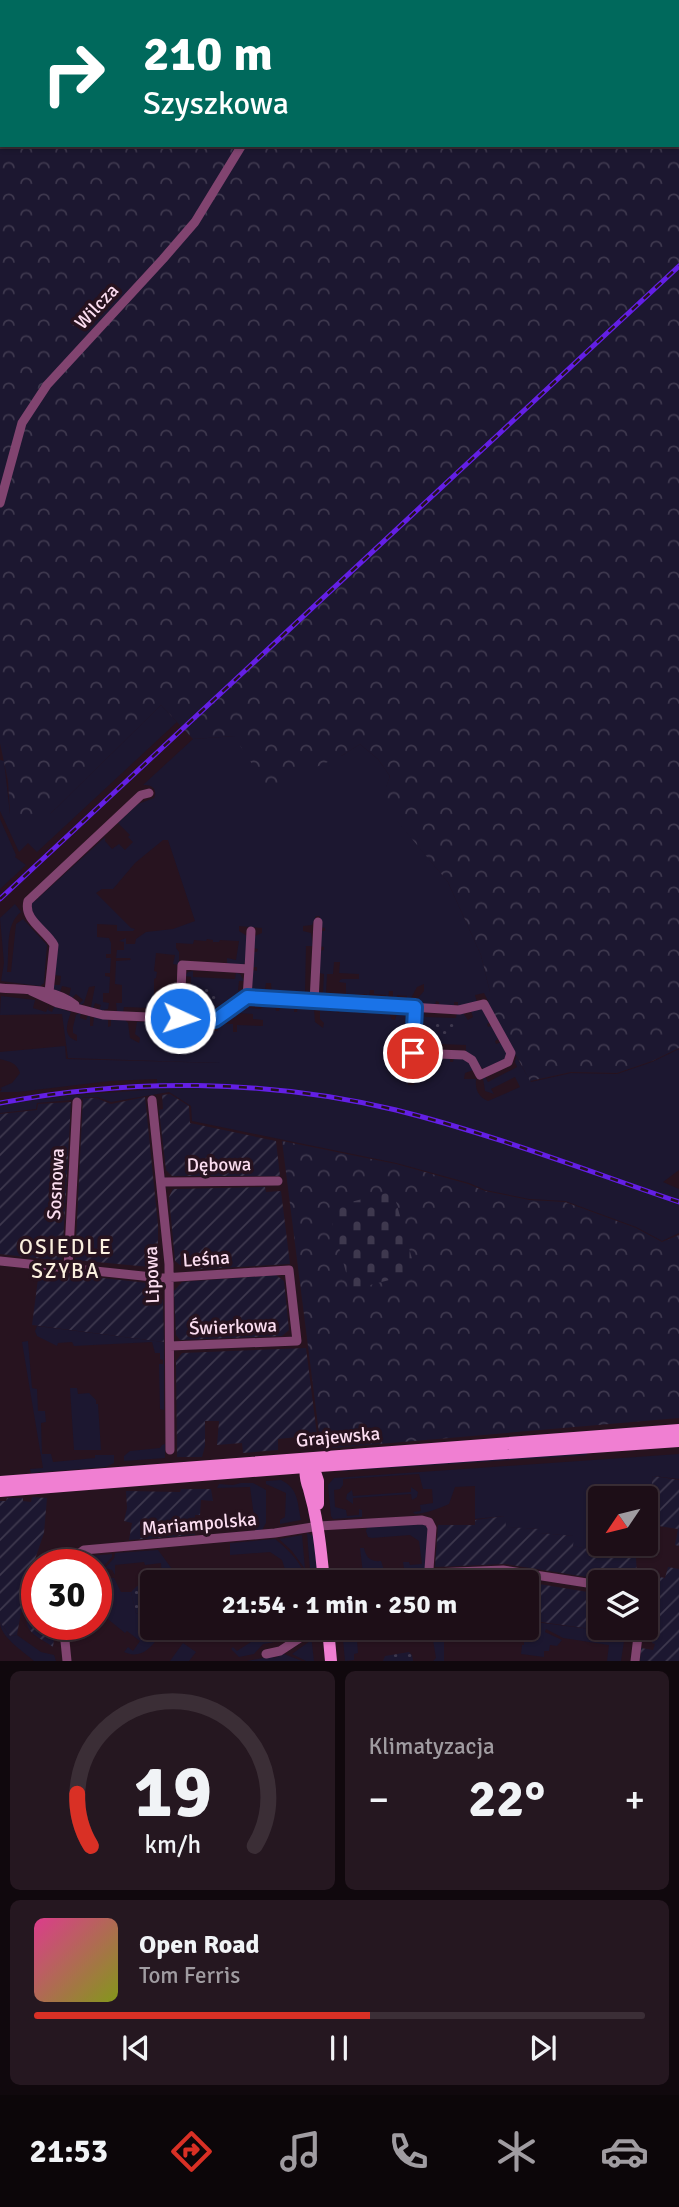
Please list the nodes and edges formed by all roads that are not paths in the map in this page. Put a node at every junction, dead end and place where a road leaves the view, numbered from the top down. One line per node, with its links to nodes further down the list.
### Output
1 (241, 147): 2 (street, Wilcza)
2 (0, 503)
3 (149, 793): 9 (street)
4 (318, 922): 11 (street)
5 (251, 931): 6 (street)
6 (249, 969): 10 (street); 14 (street)
7 (0, 988): 8 (street)
8 (31, 991): 9 (street); 12 (street)
9 (49, 992): 12 (street)
10 (247, 997): 11 (street); 14 (street)
11 (314, 1002): 13 (street)
12 (77, 1007): 14 (street)
13 (415, 1007): 13 (street)
14 (180, 1018)
15 (152, 1100): 18 (street, Lipowa)
16 (77, 1102): 20 (street, Sosnowa)
17 (278, 1181): 18 (street, Dębowa)
18 (161, 1182): 21 (street, Lipowa)
19 (0, 1261): 20 (street, Leśna)
20 (68, 1268): 21 (street, Leśna)
21 (169, 1278): 22 (street, Leśna); 23 (street, Lipowa)
22 (297, 1341): 23 (street, Świerkowa)
23 (170, 1346): 26 (street, Lipowa)
24 (679, 1430): 27 (main road, Grajewska)
25 (679, 1441): 27 (main road, Grajewska)
26 (170, 1450)
27 (310, 1464): 28 (main road, Grajewska); 29 (main road, Grajewska); 30 (main road)
28 (0, 1482)
29 (0, 1491)
30 (318, 1522): 31 (street, Mariampolska); 32 (main road); 33 (street, Mariampolska)
31 (104, 1549)
32 (323, 1570)
33 (588, 1583)
34 (65, 1640): 39 (street)
35 (297, 1640): 38 (street)
36 (329, 1640): 40 (main road)
37 (638, 1640): 41 (street)
38 (266, 1654)
39 (67, 1661)
40 (331, 1661)
41 (635, 1661)

